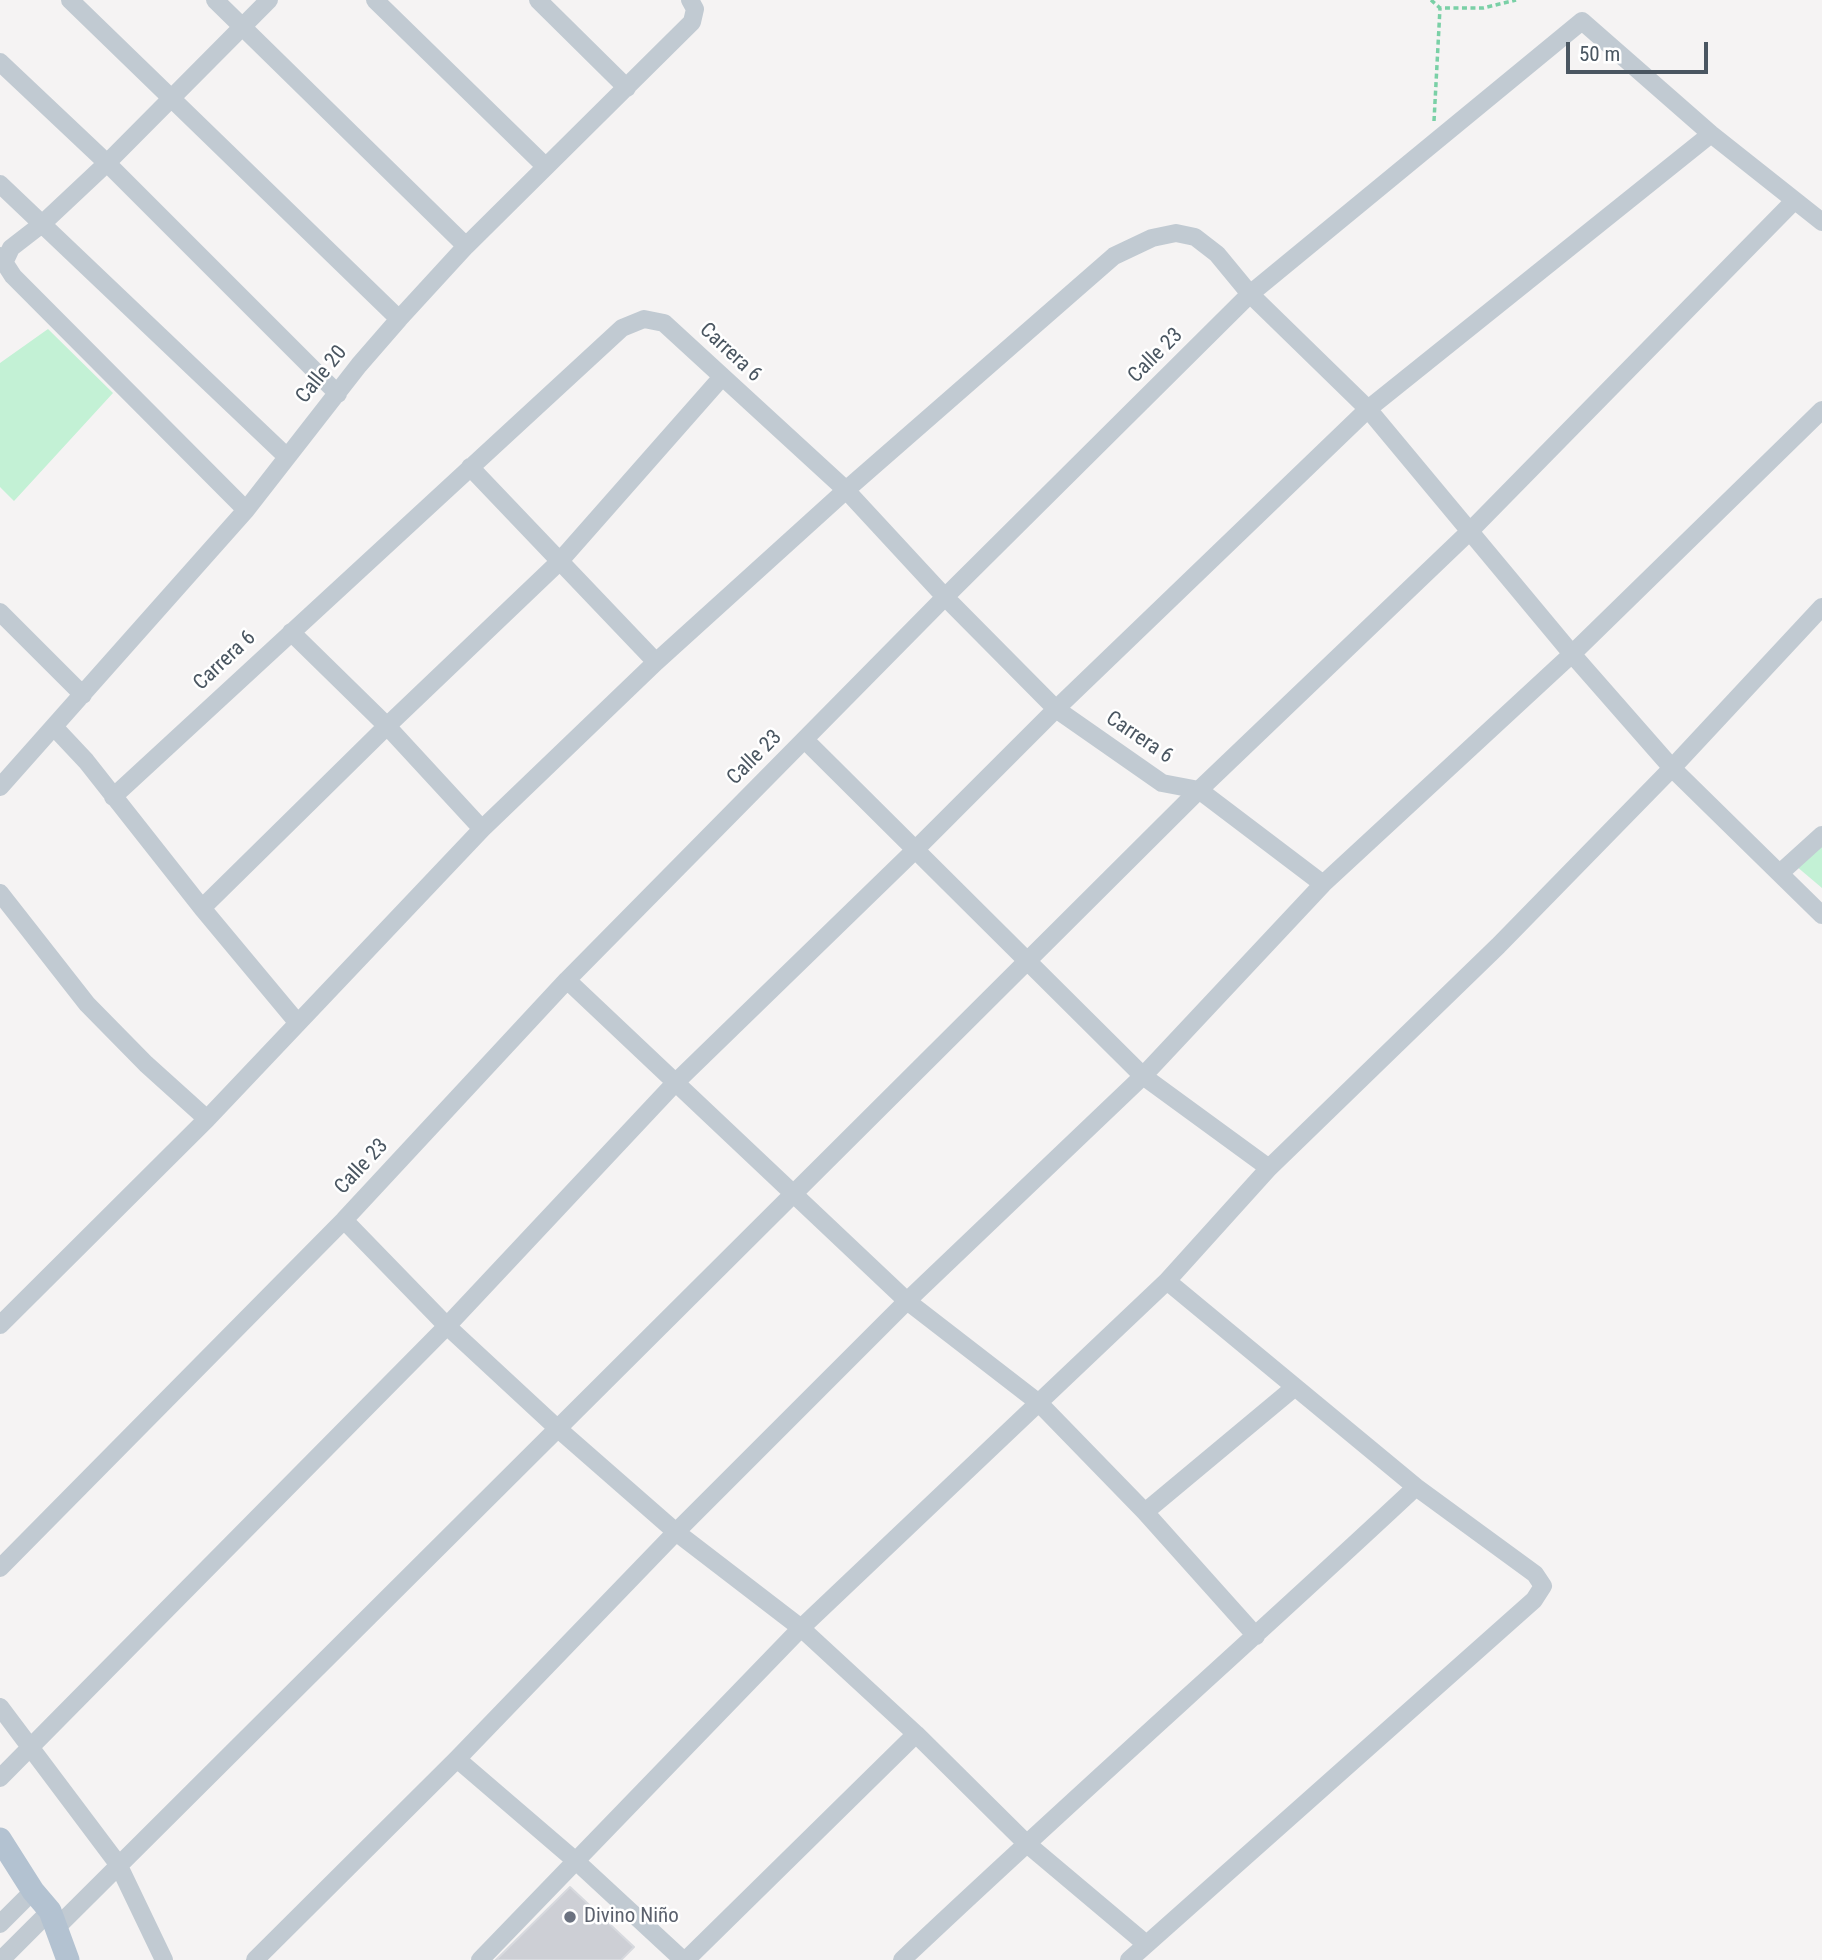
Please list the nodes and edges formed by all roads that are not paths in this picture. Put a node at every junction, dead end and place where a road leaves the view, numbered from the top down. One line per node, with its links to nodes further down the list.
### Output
1 (70, 0): 10 (street)
2 (215, 0): 7 (street)
3 (269, 0): 7 (street)
4 (376, 0): 13 (street)
5 (538, 0): 9 (street)
6 (693, 4): 9 (street, Calle 20)
7 (242, 26): 10 (street); 18 (street)
8 (0, 62): 12 (street)
9 (627, 88): 13 (street, Calle 20)
10 (171, 99): 12 (street); 21 (street)
11 (1711, 134): 15 (street); 20 (street, Calle 23); 24 (street)
12 (107, 163): 17 (street); 23 (street)
13 (545, 166): 18 (street, Calle 20)
14 (0, 184): 17 (street)
15 (1794, 201): 16 (street); 30 (street)
16 (1822, 222)
17 (42, 224): 19 (street); 26 (street)
18 (466, 246): 21 (street, Calle 20)
19 (3, 258): 29 (street)
20 (1250, 294): 24 (street); 28 (street); 32 (street, Calle 23)
21 (399, 319): 23 (street, Calle 20)
22 (722, 377): 27 (street, Carrera 6); 28 (street, Carrera 6); 31 (street)
23 (338, 394): 26 (street, Calle 20)
24 (1368, 409): 30 (street); 39 (street)
25 (1822, 410): 36 (street)
26 (286, 456): 29 (street, Calle 20)
27 (470, 467): 31 (street); 35 (street, Carrera 6)
28 (846, 490): 32 (street, Carrera 6); 37 (street)
29 (246, 510): 38 (street, Calle 20)
30 (1469, 531): 36 (street); 45 (street)
31 (559, 562): 37 (street); 40 (street)
32 (944, 597): 39 (street, Carrera 6); 42 (street, Calle 23)
33 (1822, 607): 43 (street)
34 (0, 611): 38 (street)
35 (290, 632): 40 (street); 46 (street, Carrera 6)
36 (1572, 654): 43 (street); 51 (street)
37 (656, 662): 47 (street)
38 (83, 695): 41 (street, Calle 20)
39 (1056, 709): 45 (street, Carrera 6); 49 (street)
40 (387, 726): 47 (street); 53 (street)
41 (55, 728): 44 (street, Calle 20); 46 (street)
42 (805, 740): 49 (street); 56 (street, Calle 23)
43 (1672, 768): 50 (street); 61 (street)
44 (0, 787)
45 (1199, 790): 51 (street, Carrera 6); 55 (street)
46 (113, 797): 53 (street)
47 (482, 829): 57 (street)
48 (1822, 835): 50 (street)
49 (915, 850): 55 (street); 59 (street)
50 (1780, 873): 54 (street)
51 (1323, 884): 58 (street)
52 (0, 892): 60 (street)
53 (202, 908): 57 (street)
54 (1822, 915)
55 (1027, 959): 58 (street); 62 (street)
56 (568, 979): 59 (street); 63 (street, Calle 23)
57 (297, 1022): 60 (street)
58 (1143, 1076): 61 (street); 65 (street)
59 (675, 1083): 62 (street); 67 (street)
60 (207, 1119): 66 (street)
61 (1269, 1168): 64 (street)
62 (791, 1193): 65 (street); 70 (street)
63 (344, 1220): 67 (street); 74 (street, Calle 23)
64 (1167, 1281): 68 (street); 69 (street)
65 (907, 1301): 69 (street); 73 (street)
66 (0, 1325)
67 (447, 1326): 70 (street); 79 (street)
68 (1295, 1387): 71 (street); 72 (street)
69 (1039, 1403): 72 (street); 75 (street)
70 (556, 1427): 73 (street); 85 (street)
71 (1416, 1487): 76 (street); 89 (street)
72 (1145, 1512): 76 (street)
73 (676, 1532): 75 (street); 80 (street)
74 (0, 1568)
75 (801, 1628): 78 (street); 84 (street)
76 (1256, 1636): 83 (street)
77 (0, 1706): 79 (street)
78 (916, 1734): 83 (street); 95 (street)
79 (30, 1748): 81 (street); 85 (street)
80 (457, 1759): 84 (street); 93 (street)
81 (0, 1778)
82 (0, 1839): 86 (main road)
83 (1026, 1843): 89 (street); 96 (street)
84 (577, 1862): 94 (street); 95 (street)
85 (118, 1864): 87 (street); 92 (street)
86 (33, 1891): 87 (main road); 88 (street)
87 (53, 1920): 90 (street); 91 (main road)
88 (0, 1924)
89 (1146, 1944): 97 (street)
90 (1, 1960)
91 (68, 1960)
92 (164, 1960)
93 (255, 1960)
94 (480, 1960)
95 (684, 1960)
96 (902, 1960)
97 (1129, 1960)

